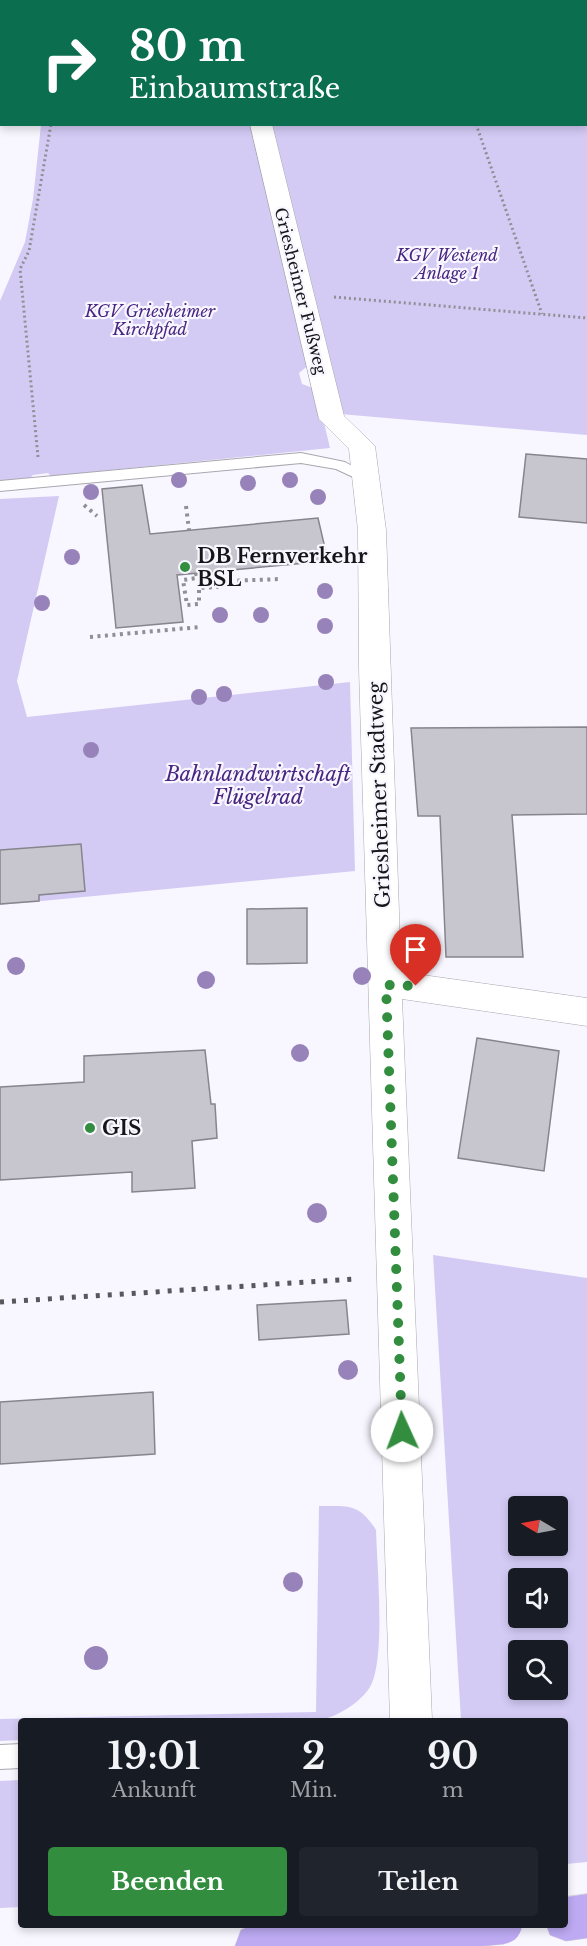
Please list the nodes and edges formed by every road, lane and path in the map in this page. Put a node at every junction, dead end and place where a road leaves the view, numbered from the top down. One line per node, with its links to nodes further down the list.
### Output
1 (51, 126): 9 (path)
2 (261, 126): 4 (street, Griesheimer Fußweg)
3 (477, 126): 5 (path)
4 (301, 294): 5 (path); 7 (street, Griesheimer Fußweg)
5 (542, 314): 6 (path)
6 (587, 318)
7 (362, 446): 8 (street, Griesheimer Stadtweg)
8 (366, 478): 9 (lane); 19 (street, Griesheimer Stadtweg)
9 (41, 482): 10 (lane)
10 (0, 486)
11 (186, 506): 12 (path)
12 (189, 530)
13 (196, 573): 14 (path)
14 (197, 578): 16 (path); 16 (path)
15 (281, 579): 16 (path)
16 (199, 588)
17 (200, 627): 18 (path)
18 (90, 637)
19 (386, 985): 20 (street); 21 (street, Griesheimer Stadtweg)
20 (587, 1012)
21 (411, 1718)
22 (18, 1756): 23 (lane)
23 (0, 1757)
24 (587, 1916): 25 (highway)
25 (568, 1919)
26 (419, 1928): 29 (street)
27 (463, 1928): 28 (highway, bridge)
28 (257, 1946)
29 (420, 1946)

